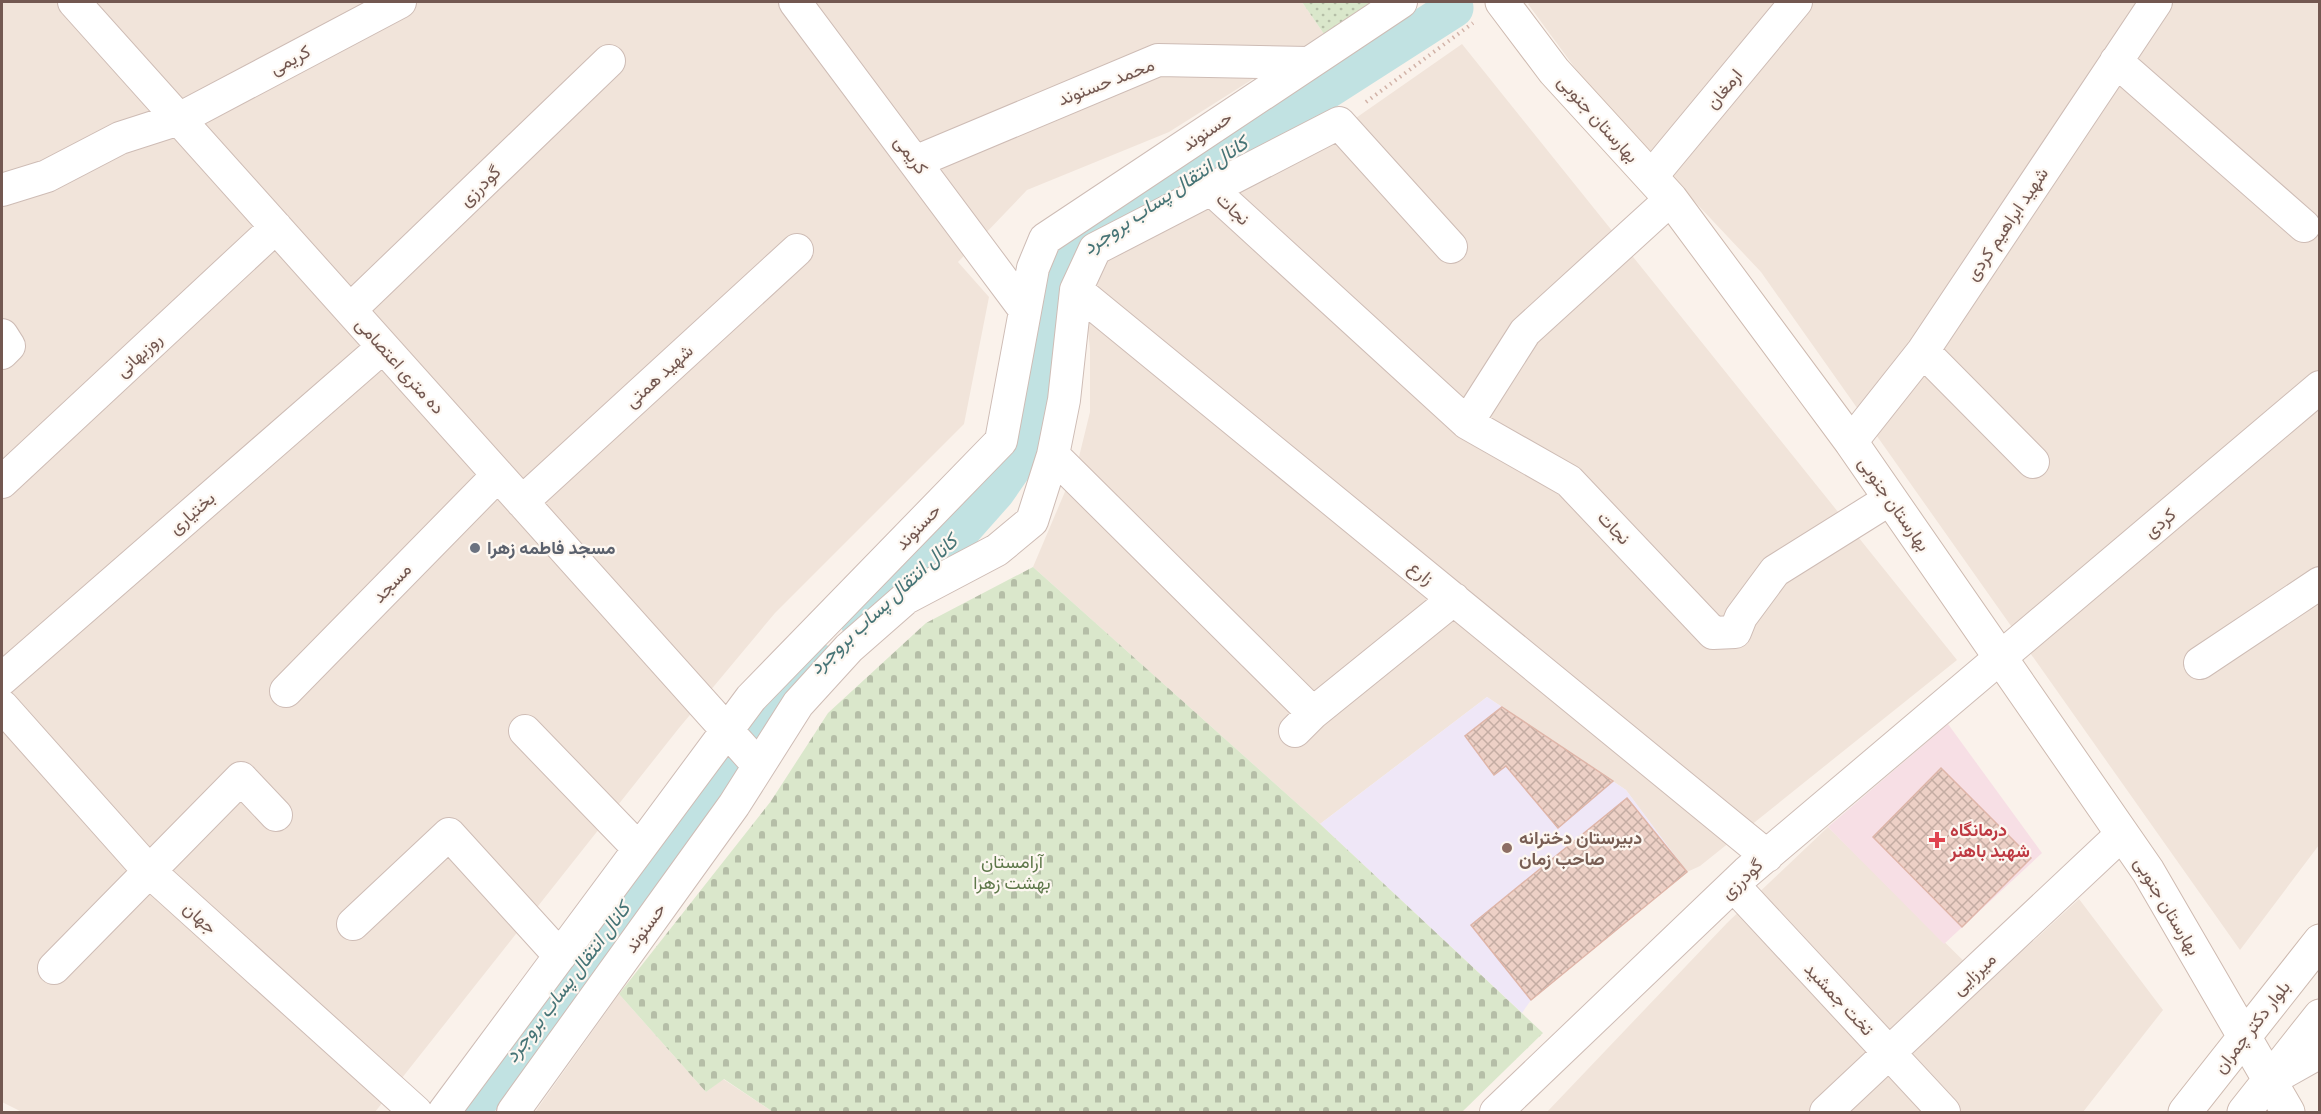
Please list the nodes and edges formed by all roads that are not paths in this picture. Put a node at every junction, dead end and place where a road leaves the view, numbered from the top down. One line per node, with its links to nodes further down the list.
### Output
1 (74, 2): 11 (street, ده متری اعتصامی)
2 (400, 2): 11 (street, کریمی)
3 (795, 2): 12 (street, کریمی)
4 (1401, 2): 10 (street, حسنوند)
5 (1796, 2): 13 (street, ارمغان)
6 (2156, 2): 9 (street, شهید ابراهیم کردی)
7 (1489, 11): 13 (street, بهارستان جنوبی)
8 (609, 61): 21 (street, گودرزی)
9 (2116, 61): 16 (street); 25 (street, شهید ابراهیم کردی)
10 (1308, 63): 12 (street, محمد حسنوند); 22 (street, حسنوند)
11 (179, 119): 15 (street, کریمی); 17 (street, ده متری اعتصامی)
12 (915, 162): 22 (street, کریمی)
13 (1661, 188): 28 (street); 29 (street, بهارستان جنوبی)
14 (1211, 189): 18 (street, حسنوند); 20 (street, حسنوند); 28 (street, نجات)
15 (2, 190)
16 (2304, 226)
17 (276, 227): 21 (street, ده متری اعتصامی); 33 (street, روزبهانی)
18 (1451, 247)
19 (797, 250): 35 (street, شهید همتی)
20 (1076, 290): 30 (street, حسنوند); 37 (street, زارع)
21 (350, 310): 24 (street, ده متری اعتصامی)
22 (1025, 310): 44 (street, حسنوند)
23 (2, 335): 26 (street)
24 (383, 347): 32 (street, ده متری اعتصامی); 40 (street, بختیاری)
25 (1923, 351): 29 (street, شهید ابراهیم کردی); 31 (street)
26 (2, 353)
27 (2316, 399): 38 (street, کردی)
28 (1467, 423): 34 (street, نجات)
29 (1851, 441): 34 (street, بهارستان جنوبی)
30 (1053, 455): 37 (street); 45 (street, حسنوند)
31 (2033, 462)
32 (498, 475): 35 (street, ده متری اعتصامی); 41 (street, مسجد)
33 (2, 482)
34 (1890, 499): 38 (street, بهارستان جنوبی)
35 (522, 502): 44 (street, ده متری اعتصامی)
36 (2319, 583): 39 (street)
37 (1454, 599): 49 (street, زارع)
38 (2000, 658): 47 (street, بهارستان جنوبی); 49 (street, گودرزی)
39 (2200, 663)
40 (2, 679)
41 (286, 691)
42 (2, 706): 50 (street, جهان)
43 (525, 731): 48 (street)
44 (727, 731): 45 (street, ده متری اعتصامی); 48 (street, حسنوند)
45 (758, 765): 63 (street, حسنوند)
46 (276, 815): 50 (street)
47 (2122, 834): 57 (street, بهارستان جنوبی); 59 (street, میرزایی)
48 (639, 849): 54 (street, حسنوند)
49 (1767, 856): 51 (street, گودرزی)
50 (149, 871): 55 (street); 61 (street, جهان)
51 (1734, 886): 59 (street, تخت جمشید); 64 (street, گودرزی)
52 (353, 924): 54 (street)
53 (2319, 941): 57 (street, بلوار دکتر چمران)
54 (560, 956): 62 (street, حسنوند)
55 (54, 968)
56 (2319, 1016): 60 (street)
57 (2244, 1037): 60 (street, بهارستان جنوبی); 67 (street, بلوار دکتر چمران)
58 (2319, 1052): 60 (street)
59 (1890, 1054): 65 (street, میرزایی); 66 (street, تخت جمشید)
60 (2269, 1081): 68 (street); 69 (street, بهارستان جنوبی)
61 (416, 1113)
62 (444, 1113)
63 (513, 1113)
64 (1496, 1113)
65 (1826, 1113)
66 (1944, 1113)
67 (2185, 1113)
68 (2244, 1113)
69 (2288, 1113)

